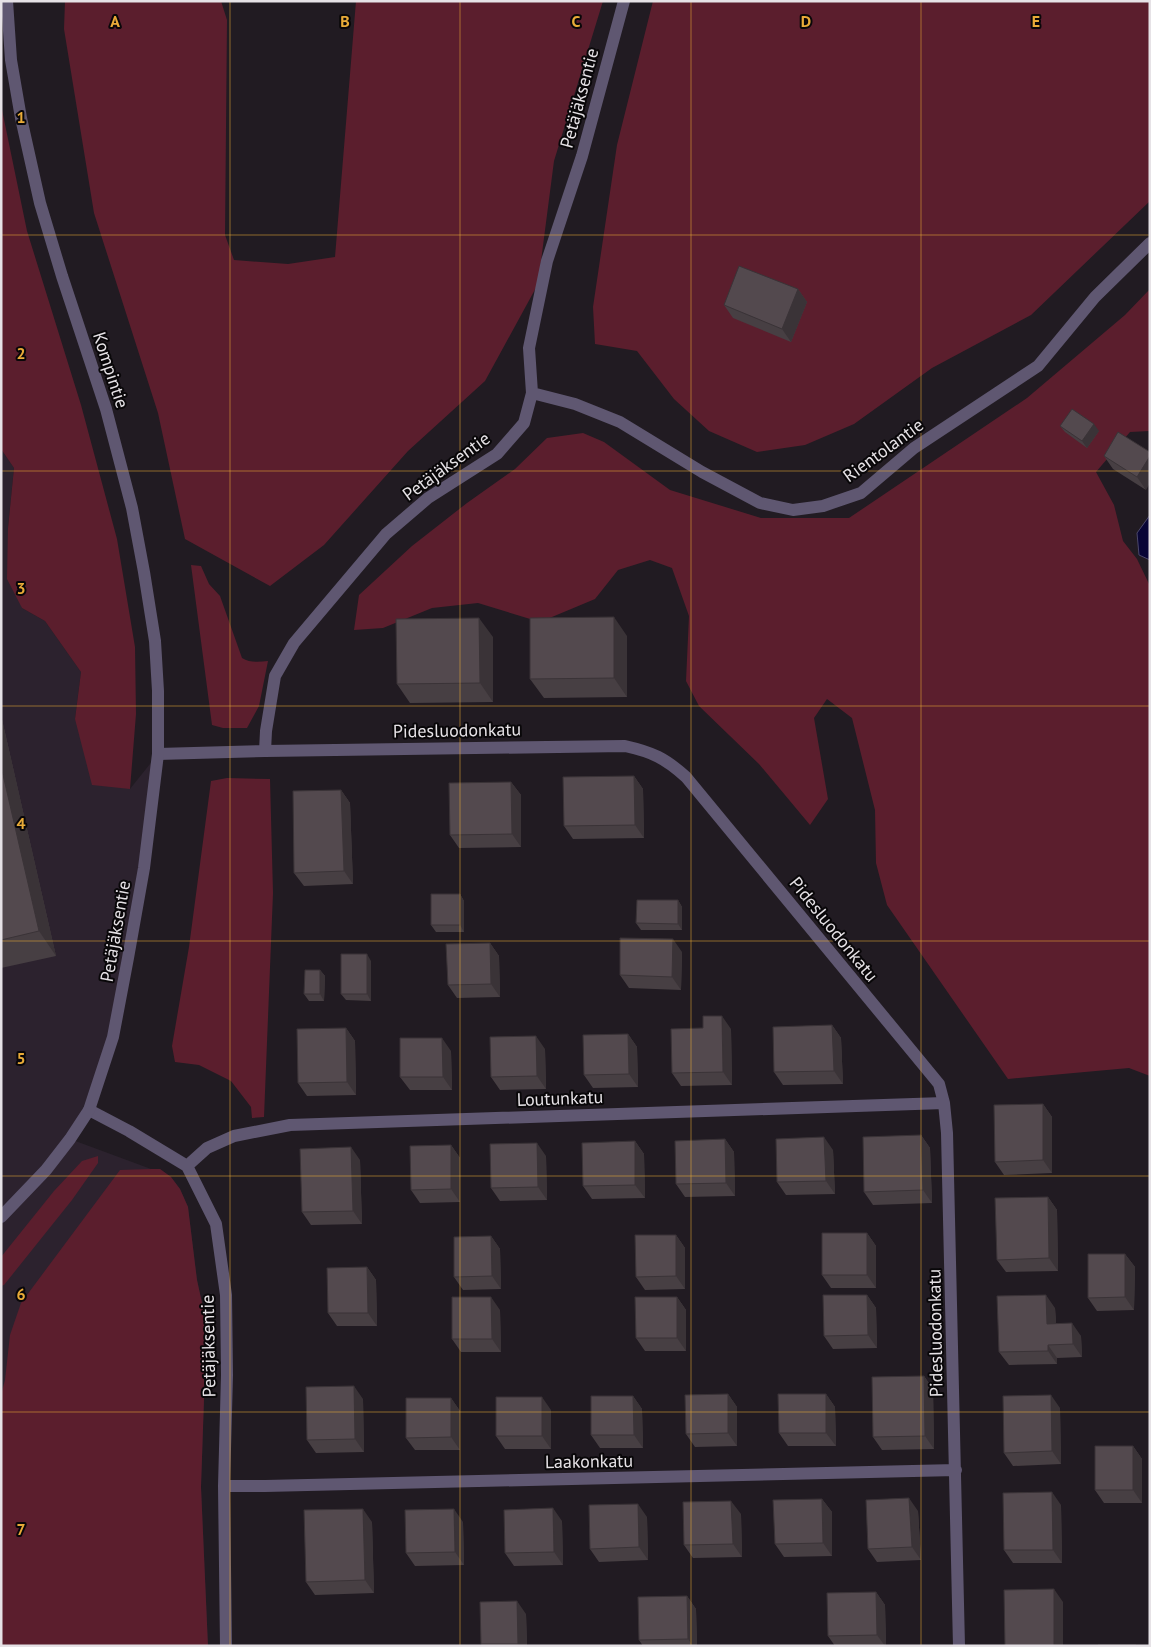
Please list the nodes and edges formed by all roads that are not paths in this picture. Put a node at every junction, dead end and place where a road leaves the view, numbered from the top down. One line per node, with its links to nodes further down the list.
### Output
1 (7, 1): 6 (street, Kompintie)
2 (624, 1): 4 (street, Petäjäksentie)
3 (1150, 243): 4 (street, Rientolantie)
4 (532, 393): 5 (street, Petäjäksentie)
5 (265, 751): 6 (street, Pidesluodonkatu); 7 (street, Pidesluodonkatu)
6 (158, 754): 8 (street, Petäjäksentie)
7 (944, 1103): 9 (street, Loutunkatu); 11 (street, Pidesluodonkatu)
8 (89, 1110): 9 (street); 10 (street, Petäjäksentie)
9 (187, 1166): 12 (street, Petäjäksentie)
10 (1, 1216)
11 (956, 1470): 12 (street, Laakonkatu); 14 (street, Pidesluodonkatu)
12 (224, 1486): 13 (street, Petäjäksentie)
13 (226, 1646)
14 (959, 1646)

